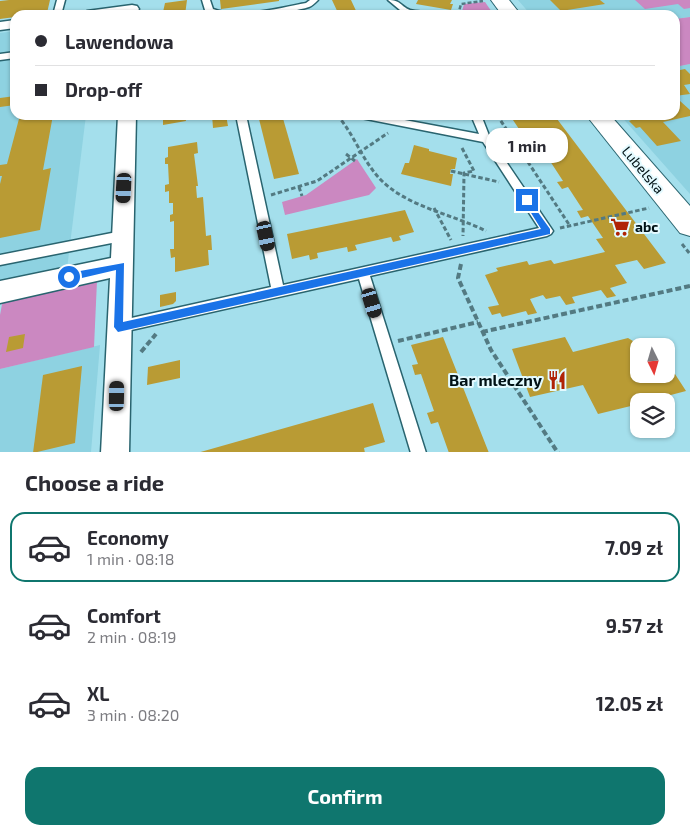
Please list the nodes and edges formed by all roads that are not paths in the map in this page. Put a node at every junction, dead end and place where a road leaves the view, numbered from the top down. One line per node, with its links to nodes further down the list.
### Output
1 (314, 0): 6 (lane)
2 (392, 0): 7 (lane)
3 (500, 0): 8 (main road)
4 (132, 8): 5 (street)
5 (119, 10)
6 (266, 10)
7 (405, 10)
8 (508, 10)
9 (127, 120): 17 (street)
10 (242, 120): 22 (lane)
11 (387, 120): 14 (lane)
12 (478, 120): 14 (lane)
13 (601, 120): 15 (main road, Lubelska)
14 (486, 138): 20 (lane)
15 (672, 206): 16 (main road, Lubelska)
16 (690, 225)
17 (122, 236): 18 (lane); 19 (street)
18 (0, 260)
19 (121, 266): 21 (street); 23 (street)
20 (363, 273): 22 (lane); 25 (lane)
21 (0, 292)
22 (278, 292): 23 (lane)
23 (118, 327): 24 (street)
24 (115, 452)
25 (419, 452)

